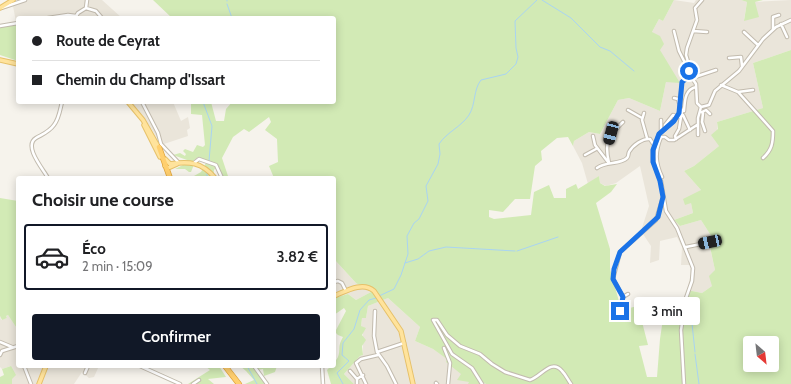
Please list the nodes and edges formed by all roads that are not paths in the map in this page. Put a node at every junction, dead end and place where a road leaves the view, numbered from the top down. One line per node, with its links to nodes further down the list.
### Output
1 (13, 0): 5 (main road)
2 (25, 0): 5 (street)
3 (87, 0): 6 (street)
4 (702, 0): 18 (street)
5 (0, 8)
6 (86, 9): 10 (street); 11 (street)
7 (779, 15): 16 (street)
8 (61, 16): 9 (street)
9 (72, 16)
10 (77, 16)
11 (100, 16)
12 (791, 20): 14 (street)
13 (16, 23): 15 (street)
14 (781, 24): 16 (street); 21 (street)
15 (0, 26)
16 (772, 30): 22 (street)
17 (674, 31): 28 (street)
18 (693, 31): 19 (street); 28 (street)
19 (707, 32)
20 (744, 32): 22 (street)
21 (787, 37)
22 (758, 45): 26 (street)
23 (729, 58): 26 (street)
24 (0, 60): 25 (main road)
25 (16, 64)
26 (742, 66): 31 (street)
27 (716, 70): 30 (street)
28 (689, 72): 29 (street)
29 (688, 77): 30 (street); 39 (street)
30 (692, 78): 32 (street)
31 (721, 85): 34 (street); 40 (street)
32 (696, 87): 40 (street); 43 (street)
33 (753, 90): 34 (street)
34 (738, 92): 64 (street)
35 (674, 98): 39 (street)
36 (61, 104): 71 (street)
37 (129, 104): 41 (main road)
38 (143, 104): 66 (street)
39 (680, 106): 43 (street); 47 (street)
40 (701, 107): 44 (street)
41 (132, 108): 61 (main road); 65 (main road)
42 (628, 110): 48 (street)
43 (682, 112): 47 (street)
44 (701, 112): 46 (street); 51 (street); 53 (street)
45 (644, 113): 48 (street)
46 (710, 114)
47 (678, 116): 52 (street); 54 (street); 59 (street)
48 (642, 118): 58 (street)
49 (661, 120): 54 (street)
50 (623, 122): 68 (street)
51 (697, 125): 52 (street); 55 (street)
52 (690, 130): 59 (street)
53 (705, 131)
54 (661, 133): 57 (street)
55 (698, 135)
56 (593, 136): 62 (street)
57 (659, 137): 59 (street); 60 (street); 76 (street)
58 (647, 138): 60 (street); 68 (street)
59 (676, 139)
60 (655, 146): 77 (street)
61 (159, 147): 66 (main road); 69 (highway)
62 (596, 149): 63 (street); 68 (street)
63 (585, 155)
64 (763, 158)
65 (162, 159): 69 (main road); 72 (highway)
66 (179, 163): 67 (main road); 69 (main road)
67 (194, 163): 74 (main road); 75 (street)
68 (609, 163): 70 (street)
69 (167, 168): 73 (highway)
70 (597, 168)
71 (47, 176)
72 (168, 176)
73 (169, 176)
74 (213, 176)
75 (221, 176)
76 (662, 176)
77 (663, 197): 79 (street); 84 (street)
78 (710, 242): 79 (street)
79 (686, 247): 120 (street)
80 (336, 282): 81 (street)
81 (346, 291): 83 (main road); 88 (main road)
82 (628, 294): 84 (street)
83 (336, 295)
84 (623, 297): 86 (street)
85 (375, 311): 92 (street)
86 (620, 311)
87 (0, 342): 90 (street)
88 (404, 342): 92 (street); 116 (main road)
89 (16, 346): 90 (street)
90 (13, 347): 93 (street)
91 (444, 348): 117 (street)
92 (377, 353): 103 (street); 115 (street)
93 (0, 355)
94 (25, 368): 106 (street)
95 (45, 368): 107 (main road)
96 (87, 368): 102 (street)
97 (144, 368): 108 (street)
98 (225, 368): 110 (highway)
99 (255, 368): 111 (street)
100 (322, 368): 112 (street)
101 (350, 371): 104 (street)
102 (85, 373)
103 (363, 375): 104 (street); 114 (street)
104 (356, 379): 113 (street)
105 (199, 380): 109 (street)
106 (31, 384)
107 (38, 384)
108 (180, 384)
109 (193, 384)
110 (237, 384)
111 (267, 384)
112 (323, 384)
113 (357, 384)
114 (366, 384)
115 (396, 384)
116 (413, 384)
117 (448, 384)
118 (482, 384): 119 (street)
119 (571, 384)
120 (684, 384)

